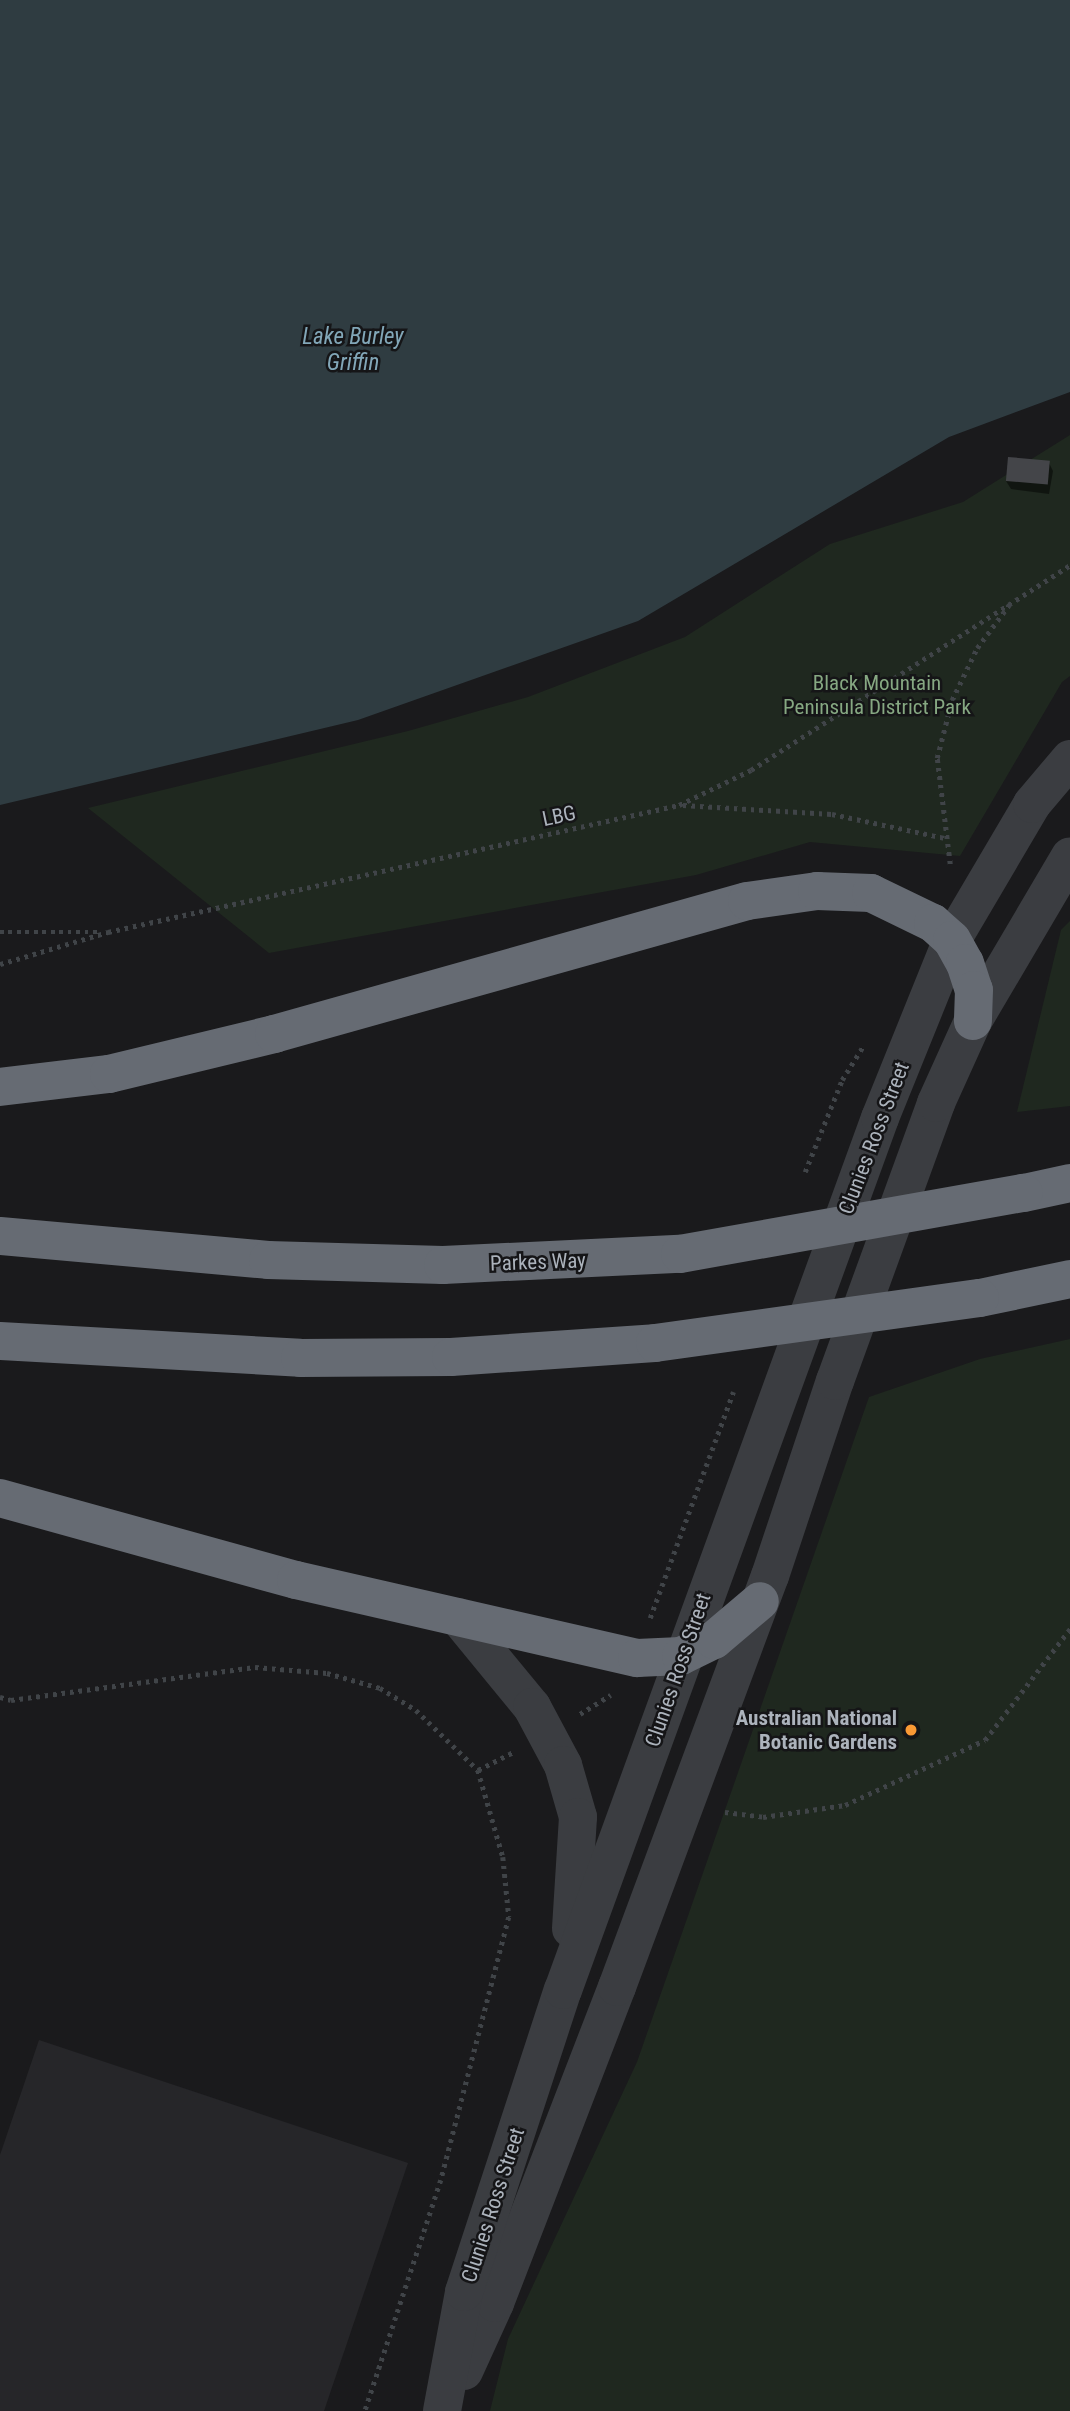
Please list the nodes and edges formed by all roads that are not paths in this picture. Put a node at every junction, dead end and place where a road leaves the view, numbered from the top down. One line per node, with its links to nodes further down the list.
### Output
1 (1070, 759): 3 (street, Clunies Ross Street)
2 (1070, 856): 4 (street, Clunies Ross Street)
3 (951, 940): 4 (highway); 5 (highway); 13 (street, Clunies Ross Street)
4 (972, 1021): 11 (street, Clunies Ross Street)
5 (0, 1087)
6 (1070, 1183): 7 (highway, Parkes Way, bridge)
7 (0, 1236)
8 (1070, 1279): 9 (highway, bridge)
9 (0, 1341)
10 (0, 1499): 12 (highway)
11 (761, 1601): 13 (highway); 15 (street, Clunies Ross Street)
12 (457, 1617): 13 (highway); 14 (street)
13 (681, 1656): 14 (street, Clunies Ross Street)
14 (563, 1990): 15 (street, Clunies Ross Street)
15 (444, 2411)

